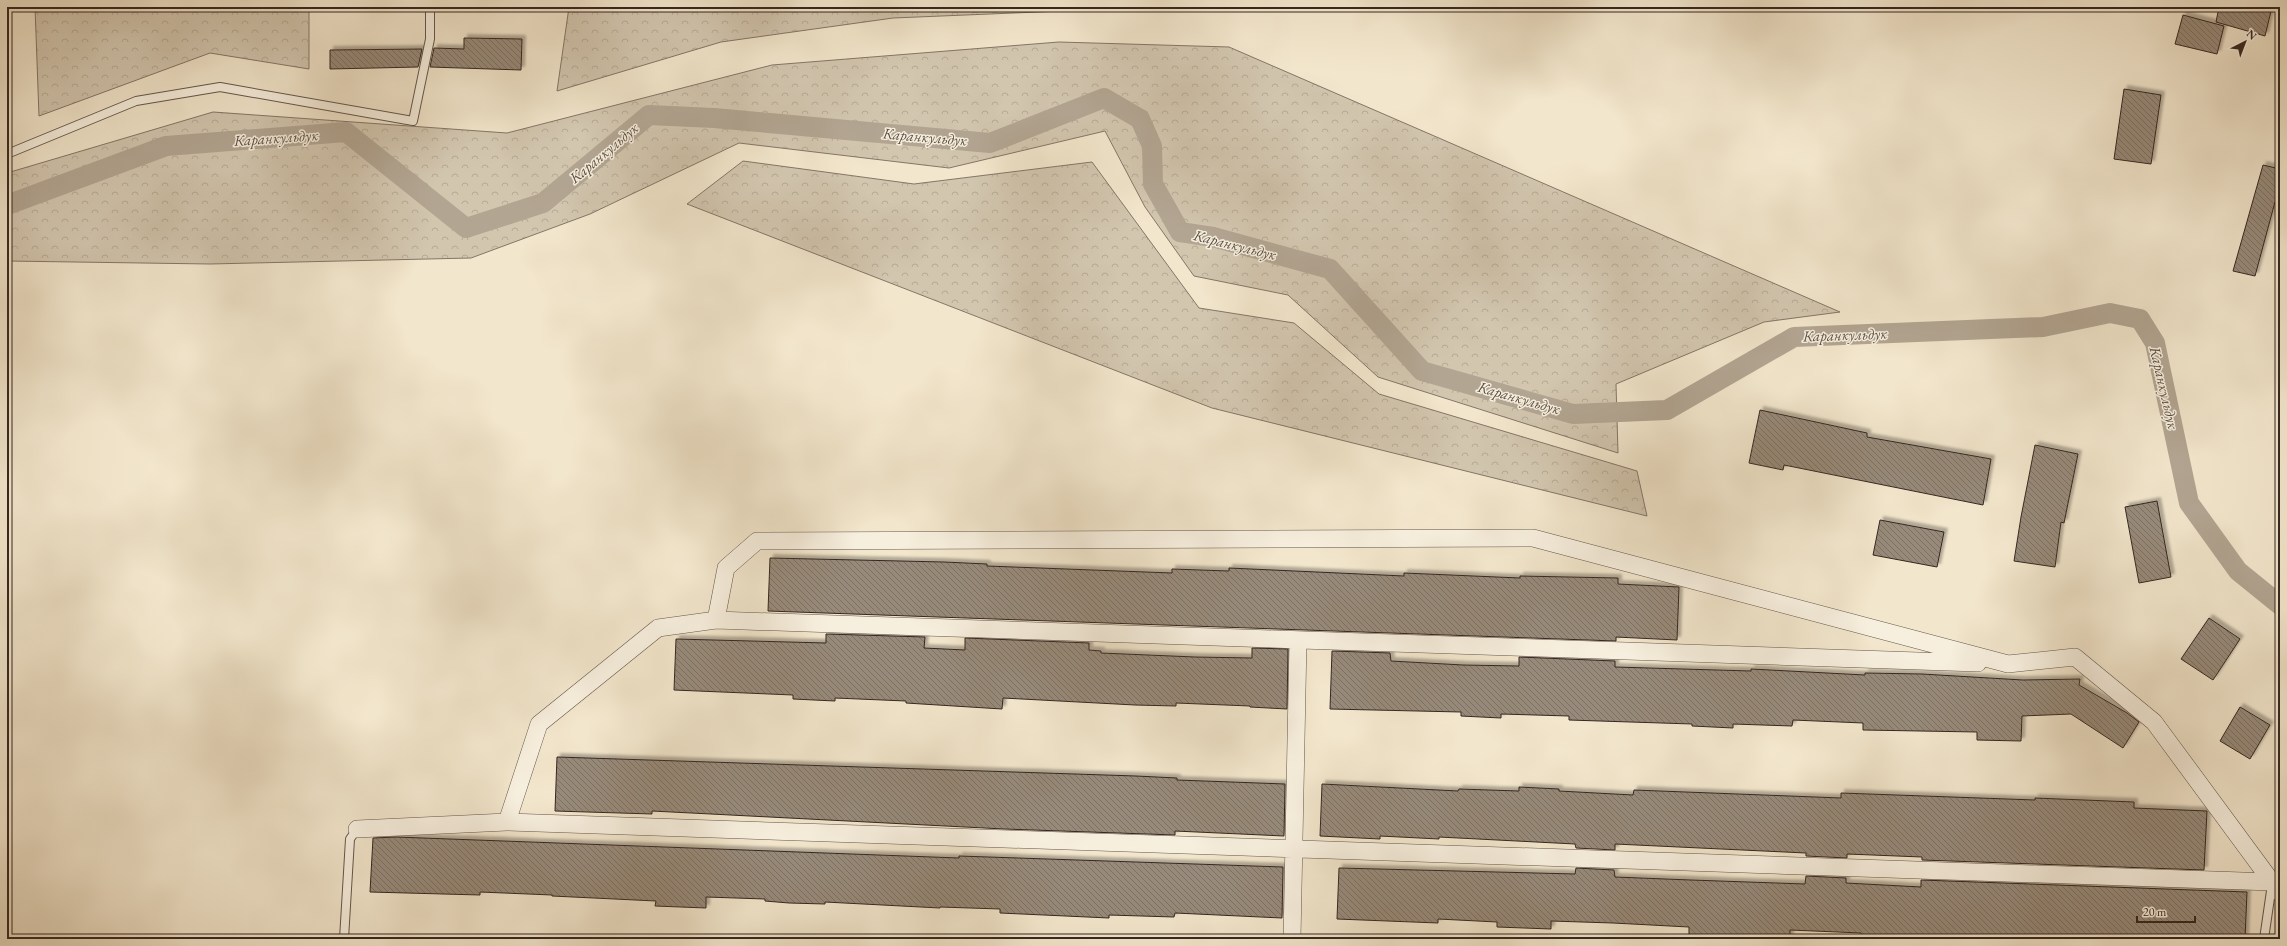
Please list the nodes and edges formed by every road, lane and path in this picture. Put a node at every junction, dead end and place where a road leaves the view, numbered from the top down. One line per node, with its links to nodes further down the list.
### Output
1 (430, 7): 2 (lane)
2 (7, 154)
3 (716, 620): 4 (street); 5 (street); 6 (street)
4 (1298, 641): 5 (street); 8 (street)
5 (2008, 664): 9 (street)
6 (507, 822): 7 (street); 8 (street)
7 (357, 829): 10 (lane)
8 (1293, 849): 9 (street); 11 (street)
9 (2276, 887): 12 (lane)
10 (344, 939)
11 (1292, 939)
12 (2264, 939)

